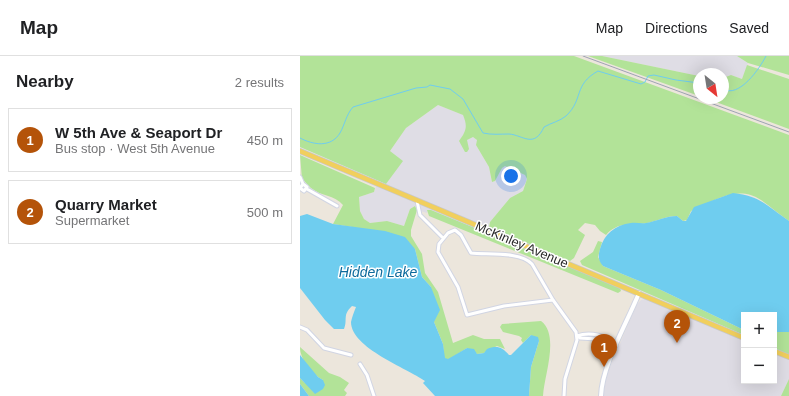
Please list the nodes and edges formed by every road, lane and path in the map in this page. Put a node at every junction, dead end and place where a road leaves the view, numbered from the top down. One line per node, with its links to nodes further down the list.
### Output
1 (300, 151): 6 (main road, McKinley Avenue)
2 (300, 177): 3 (street)
3 (303, 184): 4 (street); 5 (street)
4 (307, 189): 5 (street); 7 (street)
5 (300, 190)
6 (417, 201): 8 (street); 9 (main road, McKinley Avenue)
7 (337, 206)
8 (443, 238): 10 (street); 10 (street)
9 (639, 293): 13 (main road, McKinley Avenue); 14 (main road)
10 (553, 300): 12 (street)
11 (300, 327): 16 (street)
12 (578, 336): 14 (street); 20 (street)
13 (741, 337)
14 (616, 346): 21 (main road)
15 (777, 352): 17 (main road)
16 (351, 355)
17 (789, 357)
18 (360, 364): 19 (street)
19 (374, 396)
20 (564, 396)
21 (601, 396)

